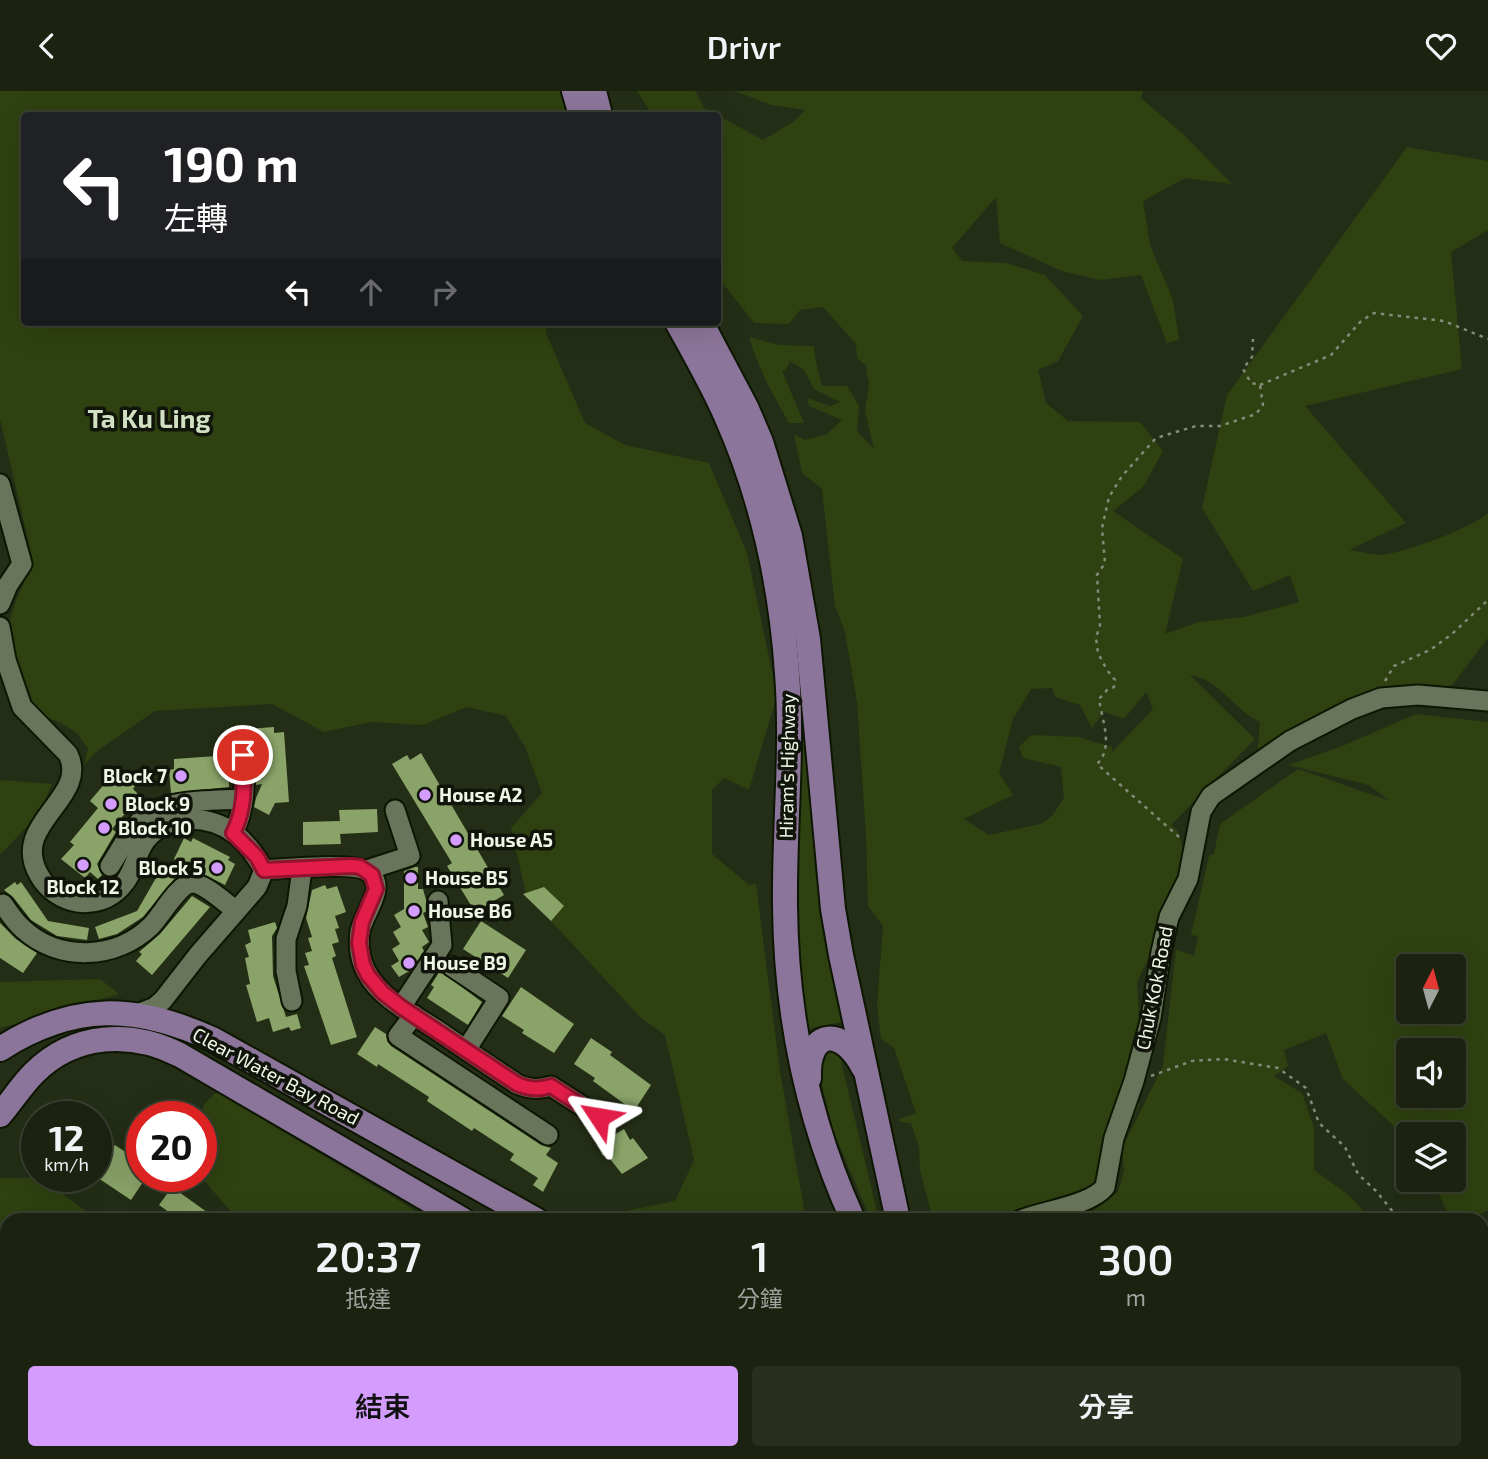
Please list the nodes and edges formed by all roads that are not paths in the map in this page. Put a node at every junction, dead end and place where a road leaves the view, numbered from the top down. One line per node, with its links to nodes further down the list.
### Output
1 (679, 326): 28 (main road, Hiram's Highway)
2 (703, 326): 27 (main road, Hiram's Highway)
3 (0, 484): 4 (street)
4 (9, 550): 5 (street)
5 (0, 604)
6 (0, 627): 11 (street)
7 (1488, 702): 36 (street, Chuk Kok Road)
8 (243, 755): 9 (street)
9 (243, 799): 11 (street); 12 (street)
10 (395, 810): 15 (street)
11 (233, 833): 14 (street)
12 (110, 866)
13 (302, 869): 14 (street); 15 (street); 21 (street)
14 (264, 870): 18 (street)
15 (367, 870): 22 (street)
16 (439, 901): 22 (street)
17 (2, 904): 18 (street)
18 (236, 911): 20 (street)
19 (452, 966): 26 (street)
20 (184, 974): 23 (street); 24 (street)
21 (292, 1001)
22 (408, 1011): 26 (street); 31 (street)
23 (137, 1014): 24 (main road, Clear Water Bay Road); 25 (main road, Clear Water Bay Road)
24 (191, 1029): 33 (main road, Clear Water Bay Road)
25 (0, 1049)
26 (466, 1050): 30 (street)
27 (867, 1075): 28 (main road); 35 (main road, Hiram's Highway)
28 (813, 1111): 34 (main road, Hiram's Highway)
29 (0, 1115): 32 (main road, Clear Water Bay Road)
30 (599, 1117)
31 (548, 1135)
32 (451, 1213)
33 (524, 1213)
34 (850, 1213)
35 (897, 1213)
36 (1043, 1213)

